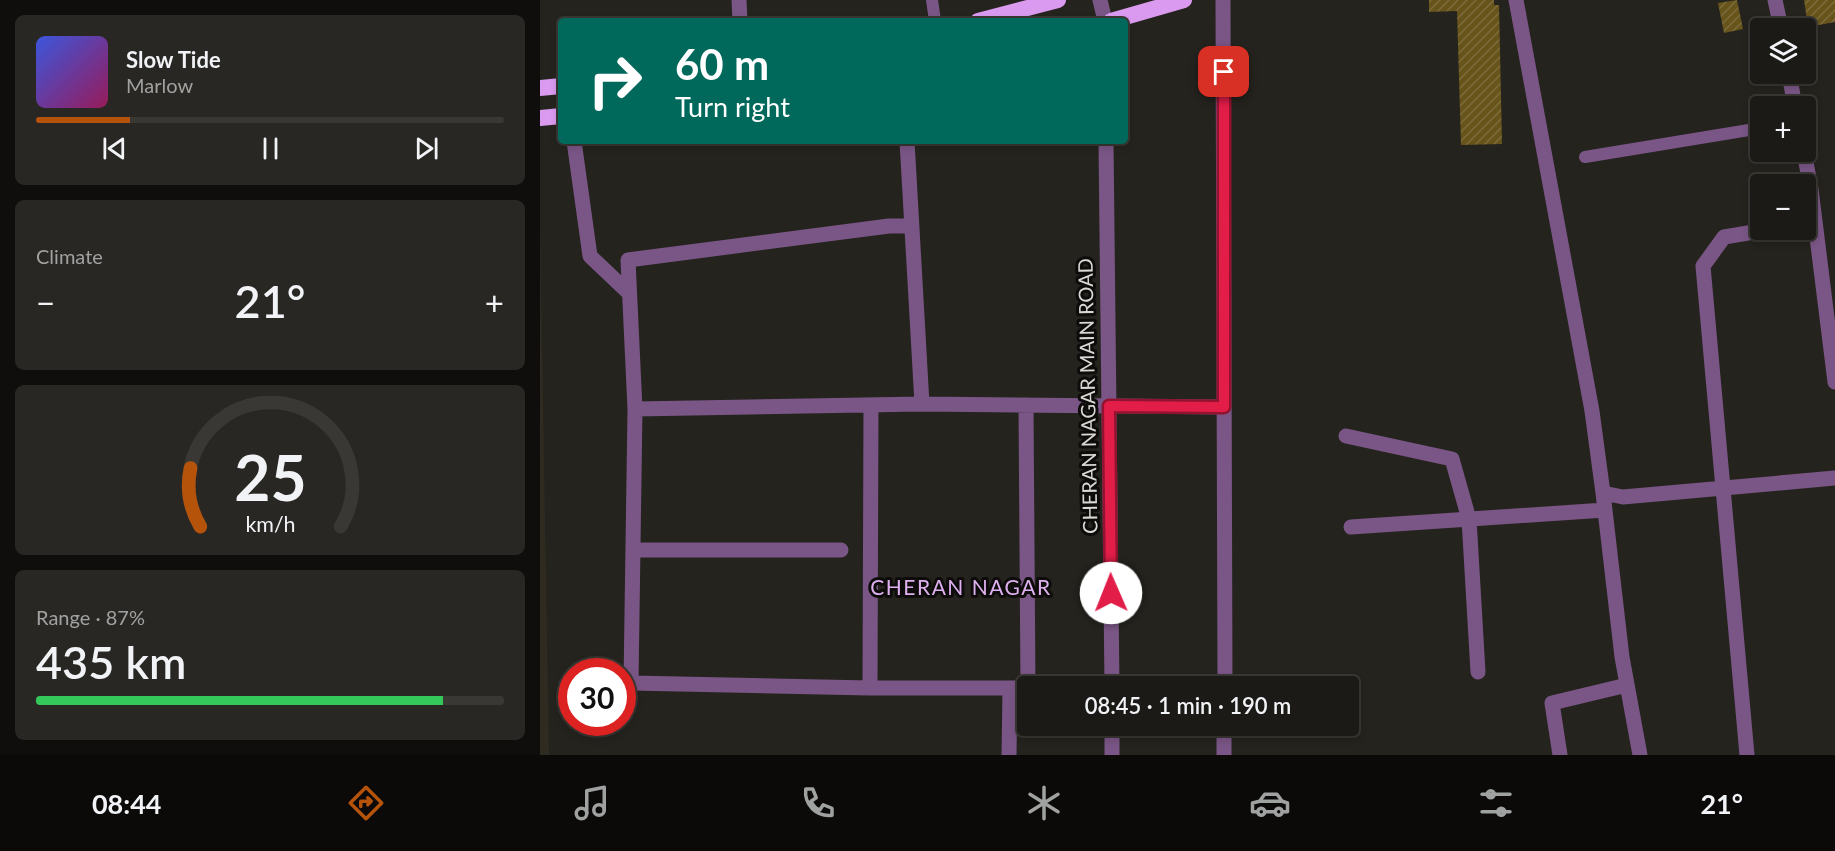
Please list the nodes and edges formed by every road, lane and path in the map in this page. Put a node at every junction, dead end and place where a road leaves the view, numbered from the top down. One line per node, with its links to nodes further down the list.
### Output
1 (739, 0): 10 (street)
2 (932, 0): 11 (lane)
3 (1058, 0): 9 (highway)
4 (1100, 0): 13 (street)
5 (1184, 0): 14 (highway)
6 (1223, 0): 34 (street)
7 (1515, 0): 39 (street)
8 (1775, 0): 15 (street)
9 (1041, 2): 12 (highway)
10 (740, 18)
11 (934, 18)
12 (988, 18)
13 (1104, 18)
14 (1121, 18)
15 (1779, 18)
16 (558, 86): 17 (highway)
17 (540, 88)
18 (558, 116): 19 (highway)
19 (540, 118)
20 (1750, 130): 24 (lane)
21 (574, 144): 28 (street)
22 (907, 144): 25 (street)
23 (1106, 144): 33 (street, CHERAN NAGAR MAIN ROAD)
24 (1585, 157)
25 (912, 226): 28 (street); 30 (street)
26 (1750, 233): 38 (street)
27 (1815, 240): 29 (street)
28 (629, 293): 35 (street)
29 (1835, 382)
30 (922, 404): 31 (street); 32 (street)
31 (871, 405): 35 (street); 50 (street)
32 (1026, 405): 33 (street); 46 (street)
33 (1109, 406): 34 (street); 47 (street, CHERAN NAGAR MAIN ROAD)
34 (1224, 407): 48 (street)
35 (635, 409): 43 (street)
36 (1346, 436): 41 (street)
37 (1835, 478): 38 (street)
38 (1723, 487): 39 (street); 60 (street)
39 (1603, 493): 40 (street)
40 (1605, 510): 41 (street); 49 (street)
41 (1469, 519): 42 (street); 45 (street)
42 (1351, 526)
43 (633, 550): 44 (street); 50 (street)
44 (841, 550)
45 (1478, 672)
46 (1027, 676)
47 (1112, 676)
48 (1224, 676)
49 (1627, 685): 58 (street); 59 (street)
50 (870, 688): 51 (street)
51 (1010, 688): 52 (street); 55 (street)
52 (1017, 688)
53 (1112, 736): 56 (street)
54 (1224, 736): 57 (street)
55 (1009, 755)
56 (1112, 755)
57 (1224, 755)
58 (1560, 755)
59 (1640, 755)
60 (1747, 755)

